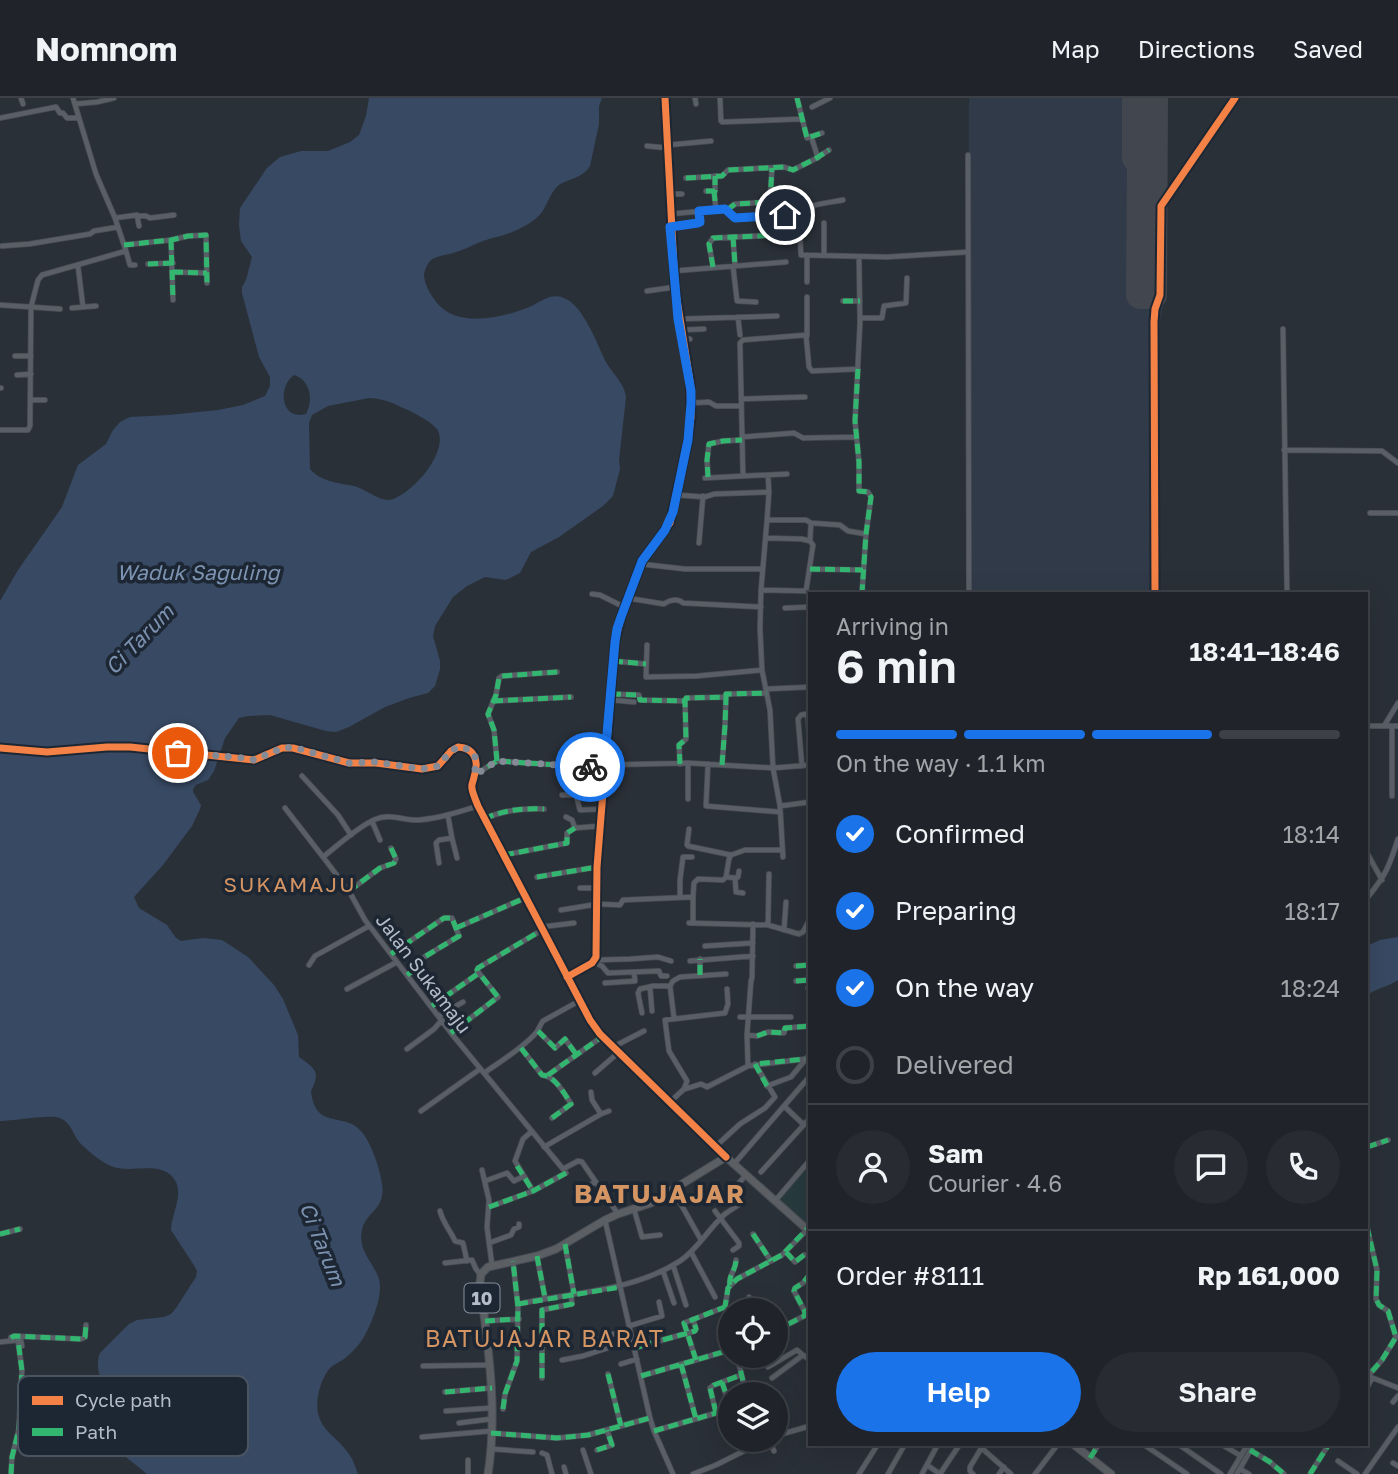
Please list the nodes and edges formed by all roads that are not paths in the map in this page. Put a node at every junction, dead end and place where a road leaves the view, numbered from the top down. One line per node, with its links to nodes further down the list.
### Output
1 (22, 98): 9 (street)
2 (73, 98): 10 (street)
3 (114, 98): 10 (street)
4 (665, 98): 19 (street)
5 (720, 98): 14 (street)
6 (797, 98): 14 (street)
7 (830, 98): 11 (street)
8 (1235, 98): 128 (street)
9 (23, 104)
10 (75, 104): 13 (street)
11 (812, 107)
12 (0, 118): 13 (street)
13 (79, 118): 38 (street)
14 (802, 119): 16 (street)
15 (822, 133): 16 (street)
16 (811, 136): 22 (street)
17 (711, 141): 19 (street)
18 (647, 146): 19 (street)
19 (668, 146): 28 (street)
20 (829, 150): 22 (street)
21 (968, 155): 50 (street)
22 (818, 158): 23 (street)
23 (772, 168): 24 (street); 32 (street)
24 (715, 176): 25 (street); 27 (street)
25 (686, 178)
26 (706, 191): 27 (street)
27 (714, 191): 31 (street)
28 (669, 194): 29 (street); 34 (street)
29 (682, 194)
30 (843, 200): 35 (street)
31 (716, 209): 32 (street); 33 (street)
32 (727, 210): 35 (street)
33 (699, 211): 34 (street); 43 (street)
34 (670, 214): 43 (street)
35 (797, 214): 45 (street)
36 (174, 215): 37 (street)
37 (138, 216): 38 (street); 41 (street)
38 (115, 218): 42 (street)
39 (785, 221): 44 (street)
40 (824, 223): 52 (street)
41 (139, 226)
42 (118, 227): 48 (street); 49 (street)
43 (670, 227): 61 (street)
44 (785, 234): 45 (street); 46 (street)
45 (799, 234): 51 (street)
46 (733, 237): 59 (street); 60 (street)
47 (171, 240): 49 (street); 56 (street); 63 (street)
48 (2, 246)
49 (125, 248): 57 (street); 58 (street)
50 (968, 252): 53 (street); 127 (street)
51 (807, 255): 52 (street); 65 (street)
52 (824, 255): 53 (street)
53 (859, 257): 72 (street)
54 (786, 262): 59 (street)
55 (148, 264): 56 (street)
56 (173, 264): 62 (street)
57 (135, 265)
58 (78, 266): 76 (street); 77 (street)
59 (734, 266): 60 (street); 73 (street)
60 (713, 267): 61 (street)
61 (673, 271): 67 (street)
62 (173, 272): 63 (street); 70 (street)
63 (206, 273): 66 (street)
64 (907, 278): 82 (street)
65 (807, 282)
66 (207, 283)
67 (675, 286): 68 (street); 83 (street)
68 (647, 291)
69 (807, 298): 88 (street)
70 (173, 300)
71 (843, 301): 72 (street)
72 (860, 301): 82 (street)
73 (756, 302)
74 (0, 305): 76 (street)
75 (96, 306): 77 (street)
76 (31, 307): 79 (street); 92 (street)
77 (83, 307): 78 (street)
78 (72, 308)
79 (60, 309)
80 (777, 316): 81 (street)
81 (738, 317): 83 (street); 87 (street)
82 (860, 318): 93 (street)
83 (678, 319): 86 (street)
84 (704, 328): 86 (street)
85 (1283, 329): 105 (street)
86 (681, 330): 89 (street)
87 (740, 335)
88 (807, 336): 93 (street); 97 (street)
89 (682, 340): 90 (street); 100 (street)
90 (690, 340)
91 (15, 356): 92 (street)
92 (31, 356): 94 (street)
93 (858, 369): 103 (street)
94 (31, 374): 95 (street); 98 (street)
95 (17, 375)
96 (805, 397): 97 (street)
97 (741, 399): 101 (street)
98 (31, 400): 99 (street); 102 (street)
99 (45, 400)
100 (691, 403): 101 (street); 111 (street)
101 (741, 406): 104 (street)
102 (0, 430)
103 (856, 437): 104 (street); 117 (street)
104 (742, 438): 109 (street); 109 (street)
105 (1284, 450): 106 (street); 129 (street)
106 (1398, 463)
107 (787, 474): 108 (street)
108 (768, 475): 109 (street); 110 (street)
109 (743, 476)
110 (769, 492): 112 (street); 115 (street)
111 (677, 495): 112 (street); 121 (street)
112 (703, 496): 120 (street)
113 (1370, 513): 114 (street)
114 (1398, 513)
115 (767, 520): 116 (street); 118 (street)
116 (811, 523): 117 (street); 119 (street)
117 (866, 534): 124 (street)
118 (766, 538): 119 (street); 122 (street)
119 (810, 541): 123 (street)
120 (699, 543)
121 (641, 564): 122 (street); 131 (street)
122 (762, 569): 125 (street)
123 (810, 569): 124 (street); 125 (street)
124 (863, 570): 126 (street)
125 (761, 590): 133 (street)
126 (862, 592)
127 (970, 592)
128 (1155, 592)
129 (1287, 592)
130 (592, 594): 132 (street)
131 (627, 598): 132 (street); 133 (street)
132 (624, 607): 137 (street)
133 (761, 607): 139 (street)
134 (808, 607): 135 (street)
135 (785, 608)
136 (647, 645): 138 (street)
137 (613, 661): 138 (street); 144 (street)
138 (646, 664): 139 (street)
139 (762, 670): 142 (street)
140 (557, 672): 146 (street)
141 (808, 687): 142 (street)
142 (766, 691): 145 (street); 163 (street)
143 (571, 697): 146 (street)
144 (611, 697): 147 (street); 148 (street); 161 (street)
145 (726, 697): 147 (street); 159 (street)
146 (494, 701): 155 (street)
147 (685, 701): 157 (street)
148 (634, 702)
149 (1398, 702): 152 (street)
150 (808, 717): 162 (street)
151 (1368, 726): 152 (street)
152 (1384, 726): 153 (street)
153 (1395, 726): 167 (street)
154 (0, 748): 164 (street)
155 (497, 761): 161 (street); 164 (street)
156 (688, 763): 157 (street); 158 (street); 168 (street)
157 (680, 764): 161 (street)
158 (708, 764): 159 (street); 174 (street)
159 (722, 765): 163 (street)
160 (808, 765): 162 (street)
161 (604, 766): 173 (street)
162 (802, 766): 163 (street)
163 (773, 768): 174 (street)
164 (475, 775): 170 (street)
165 (302, 776): 182 (street)
166 (562, 795): 173 (street)
167 (1392, 796)
168 (688, 799)
169 (808, 802): 174 (street)
170 (478, 806): 175 (street); 177 (street)
171 (285, 808): 190 (street, Jalan Sukamaju)
172 (544, 809): 177 (street)
173 (602, 809): 179 (street)
174 (780, 809): 188 (street)
175 (448, 816): 178 (street); 183 (street)
176 (566, 817): 180 (street)
177 (484, 819): 187 (street)
178 (372, 821): 182 (street); 185 (street)
179 (600, 826): 180 (street); 194 (street)
180 (575, 828): 187 (street)
181 (690, 829): 188 (street)
182 (351, 835): 190 (street)
183 (452, 838): 192 (street); 193 (street)
184 (1398, 839): 200 (street)
185 (380, 841)
186 (391, 848): 203 (street)
187 (504, 855): 208 (street)
188 (731, 855): 198 (street)
189 (1368, 855): 200 (street)
190 (323, 857): 203 (street, Jalan Sukamaju)
191 (692, 857): 205 (street)
192 (457, 858)
193 (439, 863)
194 (597, 867): 197 (street); 202 (street)
195 (739, 871): 199 (street)
196 (769, 874): 215 (street)
197 (537, 877)
198 (726, 877): 199 (street); 206 (street)
199 (736, 878): 204 (street)
200 (1382, 880): 207 (street)
201 (580, 888): 202 (street)
202 (596, 888): 210 (street)
203 (349, 891): 216 (street, Jalan Sukamaju)
204 (743, 893)
205 (680, 897): 206 (street); 210 (street)
206 (692, 897): 214 (street)
207 (1368, 897)
208 (525, 898): 217 (street); 218 (street)
209 (786, 902): 219 (street)
210 (597, 904): 211 (street); 225 (street)
211 (561, 910)
212 (808, 922): 219 (street)
213 (574, 923): 218 (street)
214 (753, 924): 215 (street); 220 (street)
215 (768, 925): 219 (street)
216 (369, 926): 222 (street, Jalan Sukamaju); 229 (street)
217 (456, 928): 222 (street); 235 (street)
218 (541, 929): 233 (street); 238 (street)
219 (784, 930)
220 (754, 943): 221 (street); 223 (street)
221 (705, 946)
222 (391, 954): 228 (street, Jalan Sukamaju)
223 (753, 956): 224 (street); 252 (street)
224 (700, 960): 227 (street); 236 (street)
225 (595, 961): 226 (street); 232 (street); 238 (street)
226 (671, 961)
227 (690, 961)
228 (397, 962): 235 (street, Jalan Sukamaju); 244 (street)
229 (309, 965)
230 (808, 965): 231 (street)
231 (796, 966)
232 (634, 972): 237 (street); 241 (street)
233 (479, 973): 248 (street); 259 (street)
234 (726, 974): 236 (street)
235 (407, 975): 248 (street, Jalan Sukamaju)
236 (700, 975): 242 (street)
237 (667, 976)
238 (567, 977): 246 (street)
239 (808, 980): 240 (street)
240 (796, 981)
241 (605, 983)
242 (670, 986): 243 (street); 255 (street)
243 (650, 987): 249 (street); 250 (street)
244 (347, 989)
245 (727, 989): 255 (street)
246 (579, 1001): 257 (street); 261 (street)
247 (463, 1002): 254 (street)
248 (432, 1006): 254 (street, Jalan Sukamaju)
249 (652, 1012)
250 (642, 1013)
251 (740, 1017): 252 (street)
252 (748, 1017): 253 (street); 260 (street)
253 (791, 1017)
254 (441, 1018): 259 (street, Jalan Sukamaju); 264 (street)
255 (674, 1018): 276 (street)
256 (808, 1026): 260 (street)
257 (538, 1031): 263 (street); 266 (street)
258 (644, 1031): 262 (street)
259 (451, 1033): 271 (street, Jalan Sukamaju)
260 (747, 1035): 270 (street)
261 (603, 1036): 262 (street); 266 (street)
262 (613, 1047): 265 (street)
263 (521, 1048): 271 (street); 273 (street)
264 (407, 1049)
265 (618, 1052): 272 (street); 278 (street)
266 (576, 1054): 273 (street)
267 (808, 1057): 268 (street)
268 (805, 1059): 269 (street); 275 (street)
269 (755, 1064): 270 (street); 275 (street)
270 (748, 1066): 276 (street)
271 (482, 1071): 280 (street); 286 (street, Jalan Sukamaju)
272 (595, 1073)
273 (548, 1075): 283 (street)
274 (808, 1078): 279 (street)
275 (767, 1086): 289 (street)
276 (684, 1089): 278 (street)
277 (591, 1093): 282 (street)
278 (670, 1102): 289 (street)
279 (784, 1106): 285 (street); 293 (street)
280 (421, 1111)
281 (609, 1111): 282 (street)
282 (601, 1114): 288 (street)
283 (552, 1118)
284 (808, 1120): 285 (street)
285 (804, 1125): 296 (street)
286 (531, 1132): 288 (street, Jalan Sukamaju); 298 (street)
287 (1388, 1140): 290 (street)
288 (544, 1147): 295 (street, Jalan Sukamaju)
289 (715, 1147): 291 (street)
290 (1368, 1147)
291 (726, 1157): 293 (highway); 303 (highway, 10)
292 (808, 1162): 305 (street)
293 (734, 1164): 297 (highway)
294 (482, 1170): 300 (street)
295 (564, 1171): 299 (street, Jalan Sukamaju); 301 (street); 302 (street)
296 (761, 1172)
297 (746, 1175): 305 (highway); 306 (street)
298 (524, 1176): 300 (street); 302 (street)
299 (570, 1180)
300 (485, 1181): 308 (street)
301 (596, 1182): 304 (street); 312 (street)
302 (533, 1191): 308 (street)
303 (673, 1191): 309 (highway, 10); 323 (street)
304 (575, 1192)
305 (775, 1201): 317 (highway)
306 (721, 1203)
307 (738, 1205): 313 (street)
308 (489, 1207): 324 (street)
309 (634, 1209): 312 (highway, 10); 322 (street)
310 (440, 1211): 332 (street)
311 (715, 1211): 313 (street)
312 (618, 1214): 314 (highway, 10)
313 (721, 1218): 323 (street); 326 (street)
314 (604, 1220): 325 (highway, 10); 342 (street)
315 (519, 1224): 324 (street)
316 (20, 1229): 320 (street)
317 (808, 1230)
318 (1368, 1231): 361 (street)
319 (808, 1232): 328 (street)
320 (0, 1234)
321 (753, 1234): 334 (street)
322 (660, 1235)
323 (701, 1240): 327 (street)
324 (489, 1243): 336 (street)
325 (565, 1244): 330 (highway, 10); 343 (street)
326 (733, 1250)
327 (691, 1252): 337 (street); 345 (street)
328 (786, 1252): 329 (street); 334 (street)
329 (804, 1255)
330 (537, 1256): 333 (highway, 10); 346 (street)
331 (736, 1260): 341 (street)
332 (467, 1261): 335 (street); 339 (street)
333 (513, 1261): 336 (highway, 10); 350 (street)
334 (772, 1261): 341 (street)
335 (445, 1263)
336 (492, 1265): 339 (highway, 10)
337 (673, 1265): 338 (street); 352 (street)
338 (663, 1270): 342 (street); 349 (street)
339 (481, 1274): 356 (highway, 10)
340 (808, 1277): 357 (street)
341 (730, 1285): 347 (street)
342 (621, 1287): 343 (street); 359 (street)
343 (573, 1294): 344 (street); 351 (street)
344 (564, 1296): 346 (street); 351 (street)
345 (715, 1297)
346 (545, 1298): 350 (street)
347 (726, 1298)
348 (659, 1302): 359 (street)
349 (674, 1303)
350 (518, 1304): 354 (street)
351 (565, 1306): 386 (street)
352 (686, 1306)
353 (718, 1310): 355 (street)
354 (519, 1319): 356 (street); 397 (street)
355 (693, 1319): 360 (street); 360 (street)
356 (485, 1321): 378 (highway, 10)
357 (788, 1324)
358 (86, 1325): 364 (street)
359 (630, 1328): 363 (street); 366 (street)
360 (688, 1333): 368 (street); 375 (street)
361 (1397, 1333): 385 (street)
362 (19, 1340): 364 (street); 367 (street); 383 (street)
363 (632, 1340): 368 (street); 374 (street)
364 (10, 1341): 365 (street)
365 (0, 1342)
366 (594, 1342)
367 (22, 1346)
368 (634, 1348): 372 (street)
369 (718, 1354): 375 (street)
370 (788, 1355): 371 (street)
371 (803, 1355): 373 (street); 387 (street)
372 (637, 1359): 376 (street); 384 (street)
373 (808, 1359)
374 (562, 1360)
375 (696, 1360): 377 (street)
376 (621, 1364)
377 (681, 1364): 384 (street); 402 (street)
378 (490, 1365): 379 (street); 391 (highway, 10)
379 (423, 1366)
380 (740, 1368): 382 (street)
381 (608, 1374): 404 (street)
382 (741, 1374): 388 (street); 389 (street)
383 (22, 1376)
384 (641, 1376): 400 (street)
385 (1369, 1377): 392 (street)
386 (542, 1378)
387 (772, 1378)
388 (722, 1382)
389 (743, 1382)
390 (718, 1384): 399 (street)
391 (492, 1388): 393 (street); 396 (highway, 10)
392 (1398, 1388)
393 (445, 1392)
394 (1398, 1396): 395 (street)
395 (1393, 1402)
396 (492, 1408): 398 (street); 401 (highway, 10)
397 (503, 1409)
398 (446, 1411)
399 (716, 1413): 402 (street)
400 (650, 1418): 404 (street); 409 (street)
401 (492, 1419): 403 (street); 408 (highway, 10)
402 (696, 1419): 409 (street)
403 (459, 1423)
404 (621, 1426): 407 (street)
405 (808, 1427): 410 (street)
406 (1398, 1427): 466 (street)
407 (607, 1430): 408 (street); 429 (street)
408 (491, 1432): 412 (street); 427 (highway, 10)
409 (654, 1432): 448 (street)
410 (788, 1432)
411 (18, 1433): 442 (street)
412 (422, 1437)
413 (877, 1446): 450 (street)
414 (904, 1446): 451 (street)
415 (937, 1446): 438 (street)
416 (959, 1446): 453 (street)
417 (979, 1446): 440 (street); 454 (street)
418 (1056, 1446): 457 (street)
419 (1075, 1446): 435 (highway)
420 (1098, 1446): 435 (street)
421 (1151, 1446): 459 (street)
422 (1181, 1446): 460 (street)
423 (1225, 1446): 434 (street)
424 (1247, 1446): 434 (street)
425 (1253, 1446): 430 (street)
426 (1328, 1446): 464 (street)
427 (490, 1449): 431 (street); 444 (highway, 10)
428 (583, 1450): 447 (street)
429 (597, 1450)
430 (1250, 1450): 441 (street); 463 (street)
431 (533, 1452)
432 (743, 1452): 449 (street)
433 (542, 1453): 445 (street)
434 (1241, 1456): 461 (street)
435 (1090, 1458): 458 (highway)
436 (468, 1460): 443 (street)
437 (1338, 1461): 465 (street)
438 (927, 1465): 452 (street); 453 (street)
439 (564, 1466): 446 (street)
440 (1004, 1467): 455 (street); 456 (street)
441 (1239, 1471): 462 (street)
442 (11, 1474)
443 (468, 1474)
444 (488, 1474)
445 (552, 1474)
446 (566, 1474)
447 (591, 1474)
448 (671, 1474)
449 (693, 1474)
450 (859, 1474)
451 (888, 1474)
452 (922, 1474)
453 (940, 1474)
454 (973, 1474)
455 (999, 1474)
456 (1012, 1474)
457 (1035, 1474)
458 (1111, 1474)
459 (1187, 1474)
460 (1221, 1474)
461 (1230, 1474)
462 (1249, 1474)
463 (1284, 1474)
464 (1310, 1474)
465 (1357, 1474)
466 (1365, 1474)

